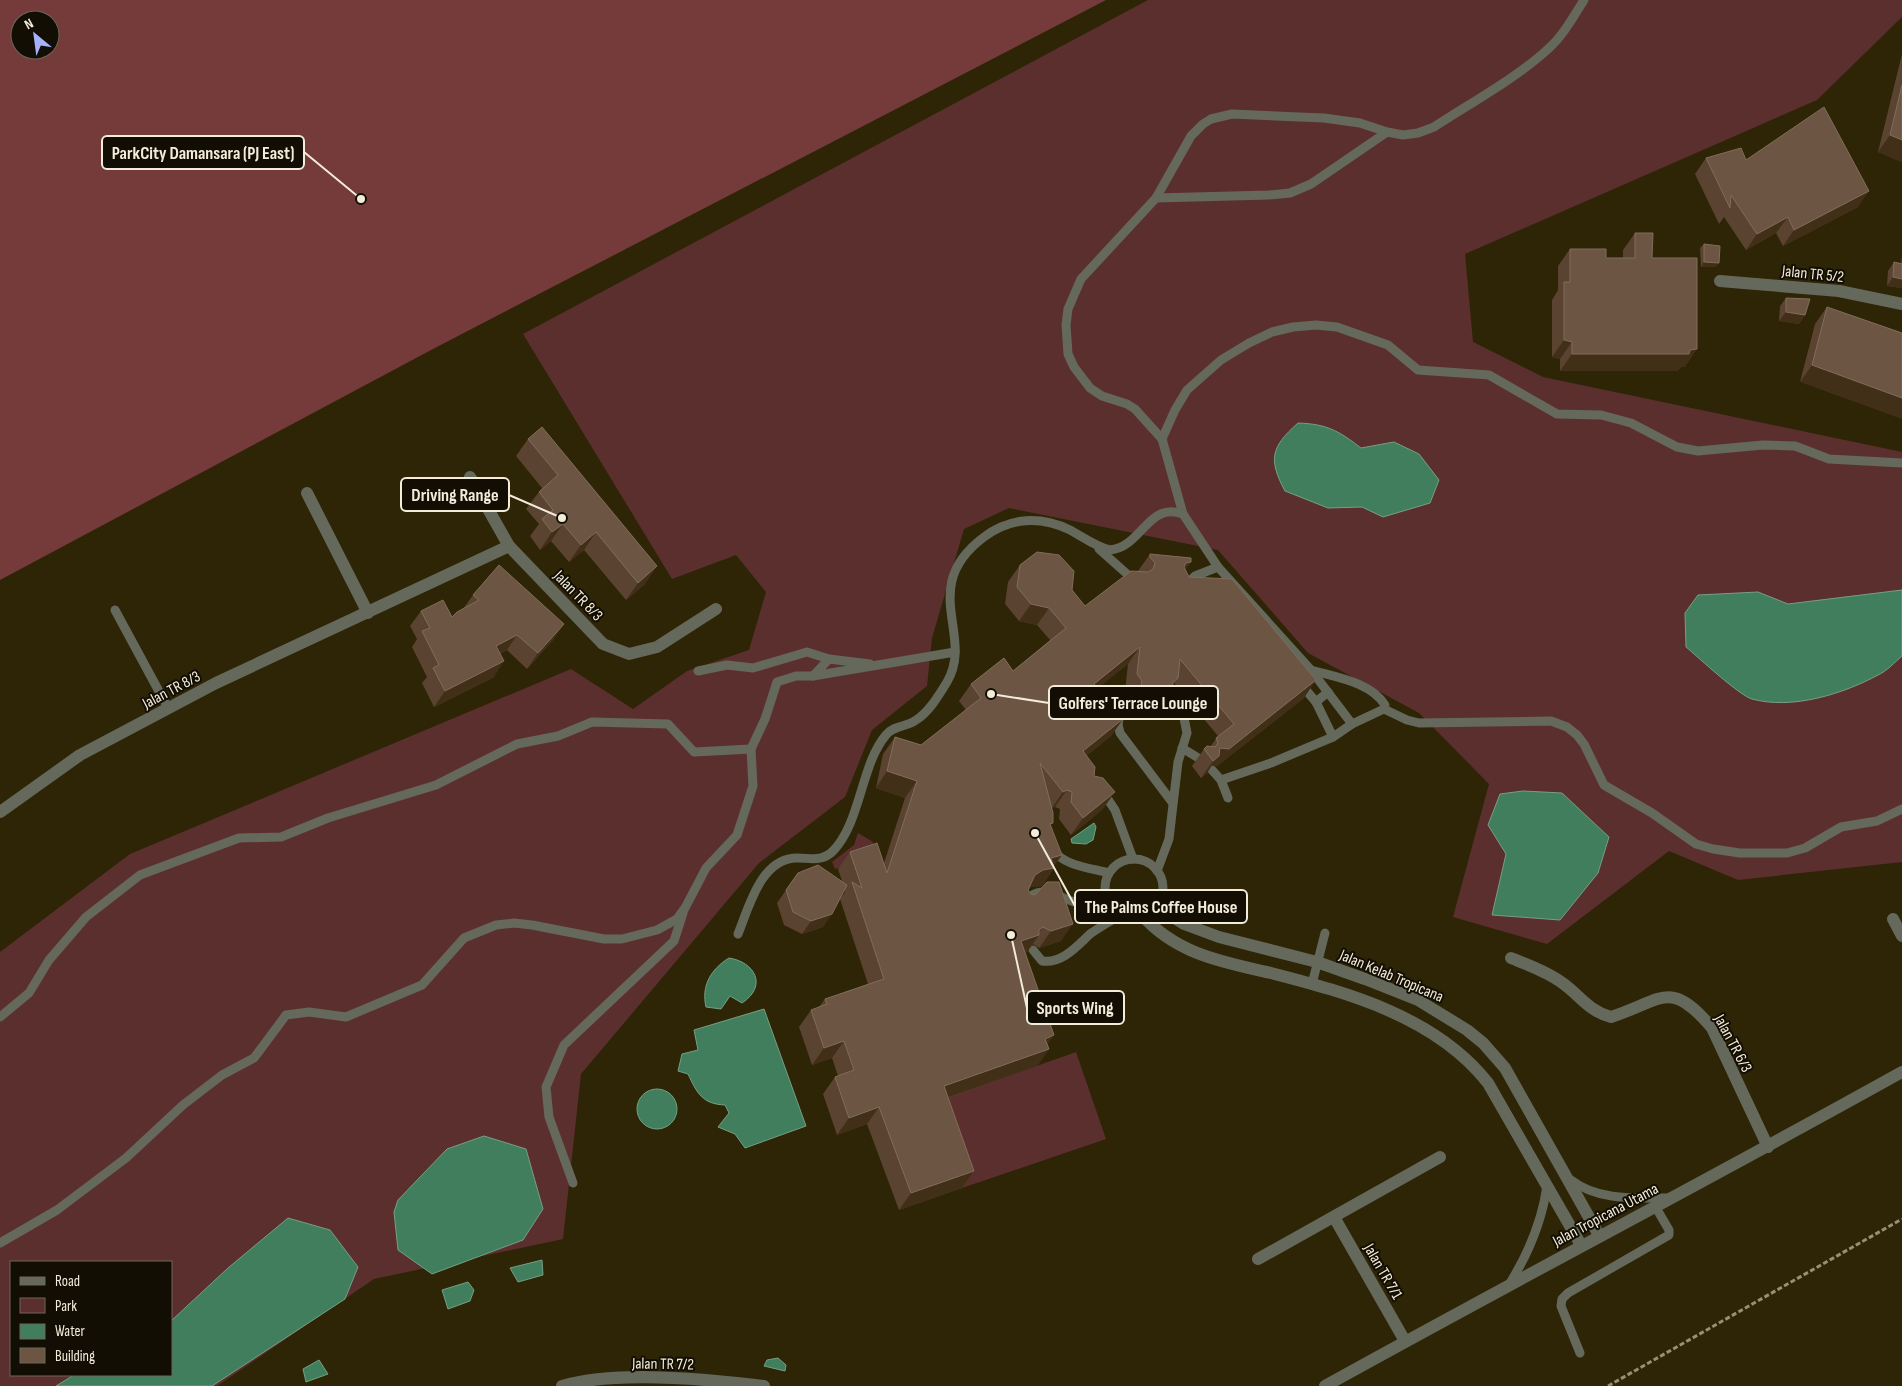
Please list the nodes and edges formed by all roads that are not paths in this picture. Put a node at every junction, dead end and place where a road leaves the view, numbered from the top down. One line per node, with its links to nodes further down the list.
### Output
1 (1584, 0): 2 (lane)
2 (1387, 132): 3 (lane); 3 (lane)
3 (1156, 198): 6 (lane)
4 (1720, 281): 5 (street, Jalan TR 5/2)
5 (1902, 304)
6 (1162, 439): 7 (lane); 10 (lane)
7 (1902, 463)
8 (470, 477): 12 (street)
9 (307, 493): 20 (street)
10 (1183, 514): 11 (lane); 13 (lane)
11 (1089, 541): 15 (lane); 21 (lane)
12 (509, 546): 18 (street, Jalan TR 8/3); 20 (street, Jalan TR 8/3)
13 (1218, 567): 14 (lane); 16 (lane)
14 (1226, 574): 17 (lane); 24 (lane)
15 (1137, 582)
16 (1178, 585)
17 (1223, 590)
18 (716, 609)
19 (115, 610): 32 (lane)
20 (368, 613): 32 (street, Jalan TR 8/3)
21 (955, 652): 23 (lane); 58 (lane)
22 (829, 660): 23 (lane); 25 (lane); 27 (lane)
23 (883, 665): 27 (lane)
24 (1311, 670): 28 (lane); 33 (lane)
25 (698, 671)
26 (1291, 672): 31 (lane)
27 (813, 676): 37 (lane)
28 (1328, 692): 31 (lane); 34 (lane)
29 (1124, 697): 43 (lane)
30 (1166, 701): 36 (lane)
31 (1316, 702): 35 (lane)
32 (168, 708): 44 (street, Jalan TR 8/3)
33 (1384, 709): 34 (lane); 45 (lane)
34 (1352, 724): 35 (lane)
35 (1333, 737): 40 (lane)
36 (1182, 748): 38 (lane); 43 (lane)
37 (751, 749): 53 (lane); 64 (lane)
38 (1200, 759)
39 (1212, 770): 40 (lane)
40 (1221, 780): 42 (lane)
41 (1095, 788): 47 (lane)
42 (1228, 798)
43 (1172, 802): 48 (lane)
44 (1, 808)
45 (1902, 809)
46 (1048, 838): 49 (lane)
47 (1133, 859): 48 (lane); 49 (lane)
48 (1157, 871): 51 (lane)
49 (1109, 873): 50 (lane)
50 (1107, 900): 52 (lane); 54 (lane)
51 (1159, 901): 55 (lane); 62 (street, Jalan Kelab Tropicana)
52 (1022, 906)
53 (685, 908): 69 (lane); 75 (lane)
54 (1121, 914): 55 (lane); 60 (lane)
55 (1142, 915): 63 (street, Jalan Kelab Tropicana)
56 (1892, 919): 59 (street)
57 (1325, 933): 62 (lane)
58 (738, 934)
59 (1902, 936)
60 (1033, 950)
61 (1511, 958): 66 (street, Jalan TR 6/3)
62 (1317, 962): 63 (lane); 68 (street, Jalan Kelab Tropicana)
63 (1312, 984): 70 (street, Jalan Kelab Tropicana)
64 (0, 1017)
65 (1902, 1072): 66 (street, Jalan Tropicana Utama)
66 (1768, 1147): 71 (street, Jalan Tropicana Utama)
67 (1440, 1157): 73 (street)
68 (1566, 1176): 71 (lane); 74 (street, Jalan Kelab Tropicana)
69 (573, 1183)
70 (1547, 1186): 76 (street, Jalan Kelab Tropicana); 78 (lane)
71 (1669, 1198): 72 (street, Jalan Tropicana Utama)
72 (1655, 1206): 74 (street, Jalan Tropicana Utama); 80 (lane)
73 (1334, 1217): 77 (street); 79 (street, Jalan TR 7/1)
74 (1599, 1235): 76 (street, Jalan Tropicana Utama)
75 (0, 1243)
76 (1582, 1245): 78 (street, Jalan Tropicana Utama)
77 (1258, 1259)
78 (1510, 1283): 79 (street, Jalan Tropicana Utama)
79 (1405, 1341): 83 (street, Jalan Tropicana Utama)
80 (1580, 1353)
81 (562, 1386): 82 (street, Jalan TR 7/2)
82 (764, 1386)
83 (1325, 1386)

